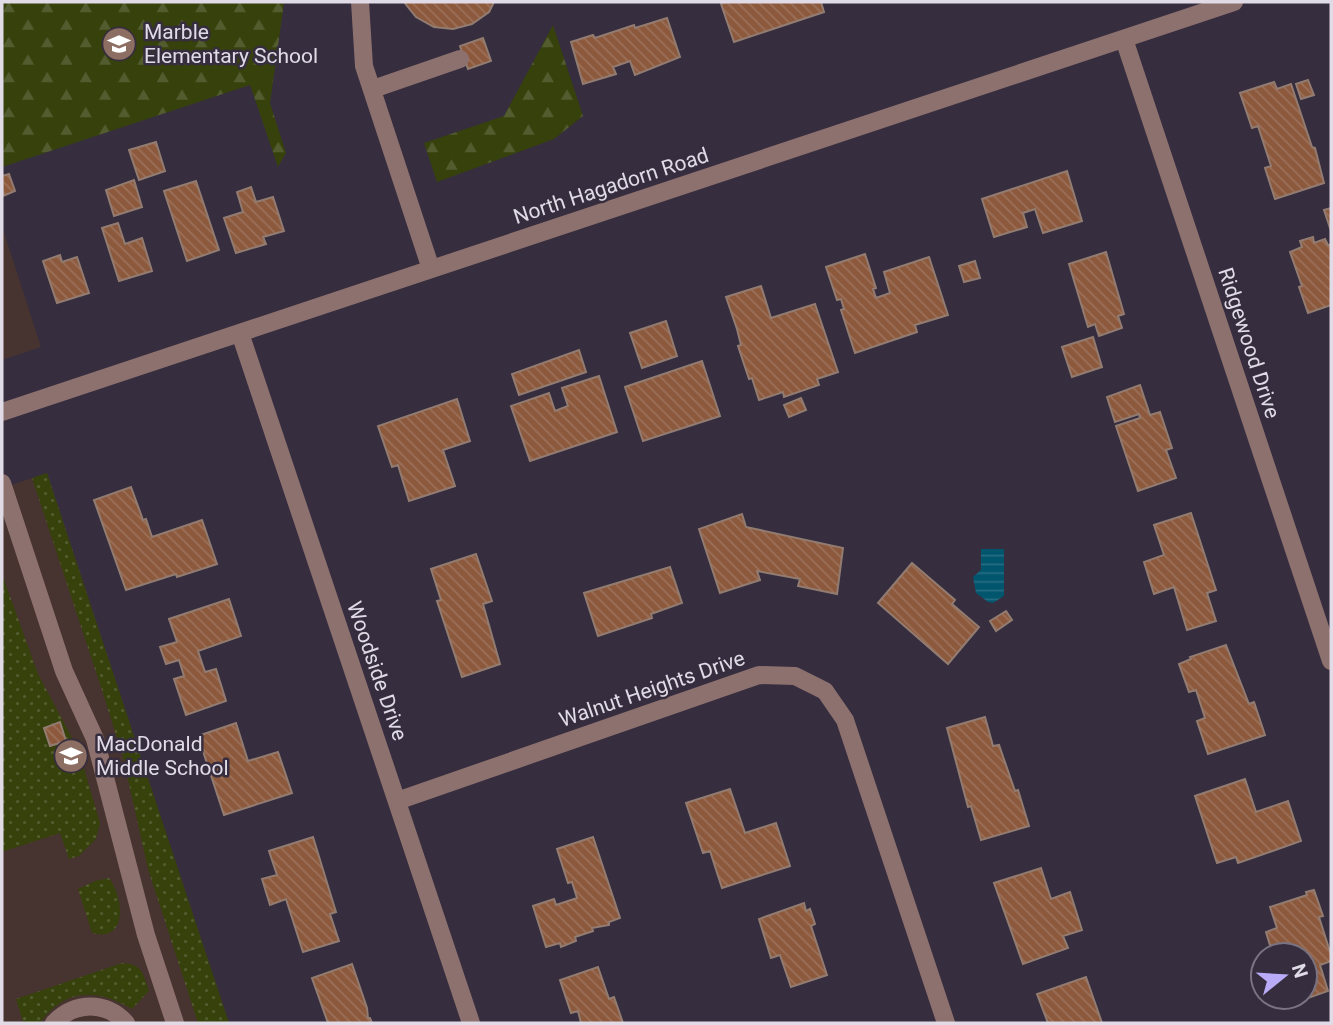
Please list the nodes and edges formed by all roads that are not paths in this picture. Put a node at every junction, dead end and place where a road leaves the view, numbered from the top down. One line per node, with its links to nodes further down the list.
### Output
1 (360, 2): 5 (street)
2 (1234, 2): 3 (street, North Hagadorn Road)
3 (1124, 39): 6 (street, North Hagadorn Road); 10 (street, Ridgewood Drive)
4 (460, 59): 5 (street)
5 (373, 89): 6 (street)
6 (432, 269): 7 (street, North Hagadorn Road)
7 (240, 333): 8 (street, North Hagadorn Road); 11 (street, Woodside Drive)
8 (2, 412)
9 (2, 483): 14 (street)
10 (1331, 662)
11 (397, 801): 15 (street, Woodside Drive); 16 (street, Walnut Heights Drive)
12 (54, 1023): 13 (street)
13 (126, 1023)
14 (175, 1023)
15 (471, 1023)
16 (946, 1023)

